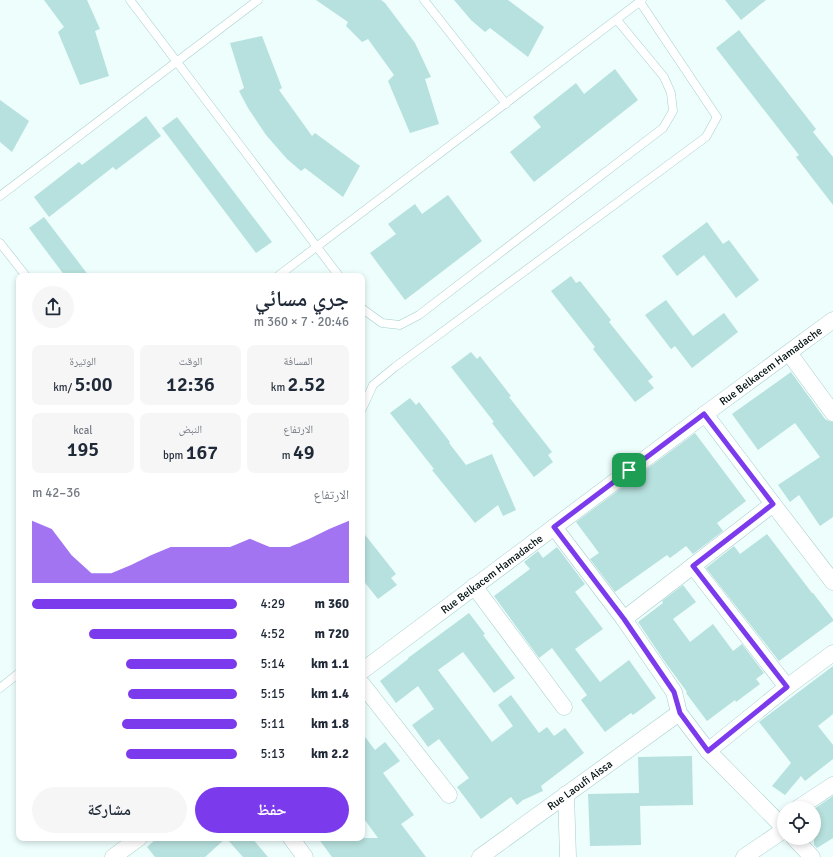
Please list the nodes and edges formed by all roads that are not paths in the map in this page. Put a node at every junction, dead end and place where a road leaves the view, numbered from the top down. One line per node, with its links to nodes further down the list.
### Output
1 (130, 0): 6 (lane)
2 (258, 0): 6 (lane)
3 (424, 0): 7 (lane)
4 (641, 1): 5 (lane); 17 (lane)
5 (617, 20): 7 (lane); 14 (lane)
6 (176, 62): 8 (lane); 10 (lane)
7 (506, 104): 10 (lane)
8 (0, 196)
9 (0, 242): 11 (lane)
10 (317, 247): 12 (lane); 13 (lane)
11 (24, 273)
12 (282, 273)
13 (337, 273)
14 (365, 311)
15 (833, 320): 16 (street, Rue Belkacem Hamadache)
16 (789, 352): 18 (street); 19 (street, Rue Belkacem Hamadache)
17 (365, 402)
18 (833, 412)
19 (704, 414): 20 (street); 21 (street, Rue Belkacem Hamadache)
20 (773, 504): 22 (street); 23 (street)
21 (554, 527): 24 (street, Rue Belkacem Hamadache); 25 (street)
22 (693, 566): 25 (street); 29 (street)
23 (831, 575)
24 (474, 586): 27 (street, Rue Belkacem Hamadache); 32 (street)
25 (624, 619): 33 (street)
26 (833, 653): 29 (street)
27 (365, 669)
28 (16, 675): 30 (lane)
29 (787, 687): 34 (street)
30 (0, 688)
31 (365, 688): 37 (street)
32 (564, 707)
33 (680, 713): 34 (street); 36 (street, Rue Laoufi Aissa)
34 (708, 751): 39 (street)
35 (833, 785): 38 (street)
36 (566, 794): 46 (street, Rue Laoufi Aissa); 47 (street)
37 (449, 795)
38 (809, 801)
39 (777, 819)
40 (777, 828): 48 (street)
41 (136, 841): 44 (street)
42 (293, 841): 45 (street)
43 (801, 845): 49 (street)
44 (120, 855)
45 (305, 857)
46 (480, 857)
47 (568, 857)
48 (744, 857)
49 (812, 857)

